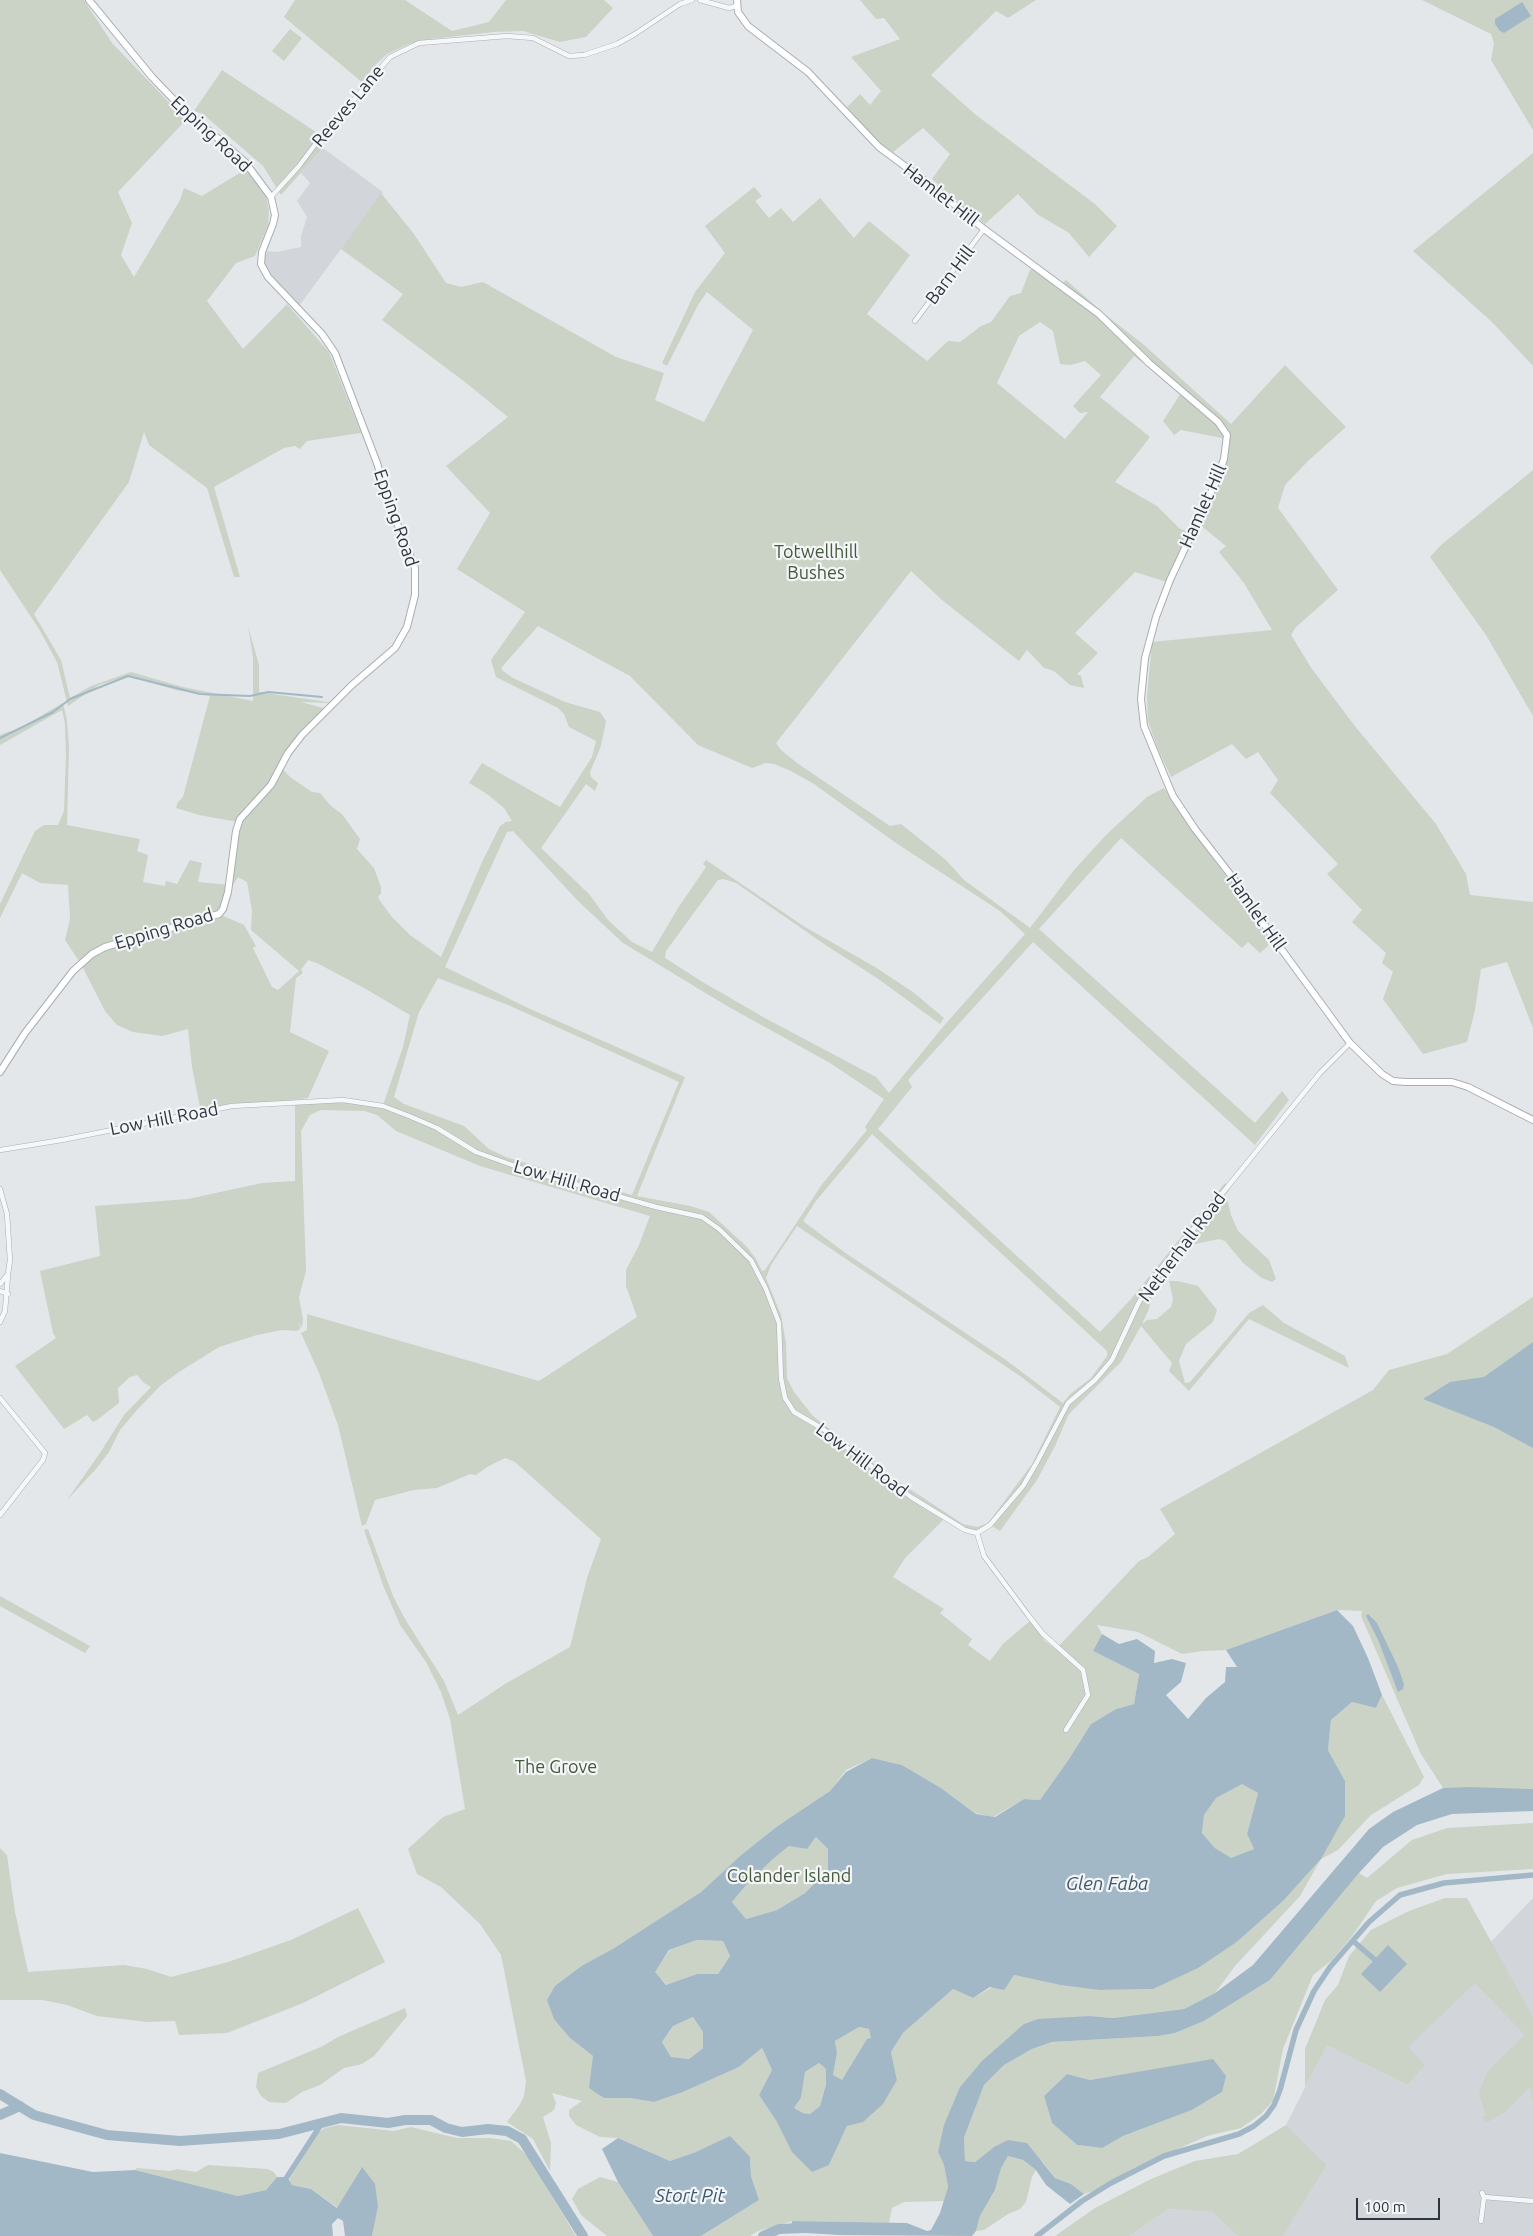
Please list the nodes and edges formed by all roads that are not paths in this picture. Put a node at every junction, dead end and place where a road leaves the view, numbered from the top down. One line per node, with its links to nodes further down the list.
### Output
1 (89, 0): 5 (street, Epping Road)
2 (692, 0): 5 (street, Reeves Lane)
3 (700, 0): 4 (street)
4 (736, 3): 6 (street, Hamlet Hill)
5 (271, 197): 9 (street, Epping Road)
6 (984, 229): 7 (street, Barn Hill); 8 (street, Hamlet Hill)
7 (916, 321)
8 (1350, 1043): 10 (street); 20 (street, Netherhall Road)
9 (0, 1072)
10 (1533, 1120)
11 (0, 1150): 20 (street, Low Hill Road)
12 (0, 1189): 13 (street)
13 (8, 1274): 14 (street); 16 (street)
14 (0, 1284)
15 (0, 1291): 16 (street)
16 (8, 1294): 17 (street)
17 (0, 1322)
18 (0, 1398): 19 (street)
19 (0, 1516)
20 (977, 1533): 21 (street)
21 (1066, 1730)
22 (1533, 2201): 23 (street)
23 (1481, 2221)

